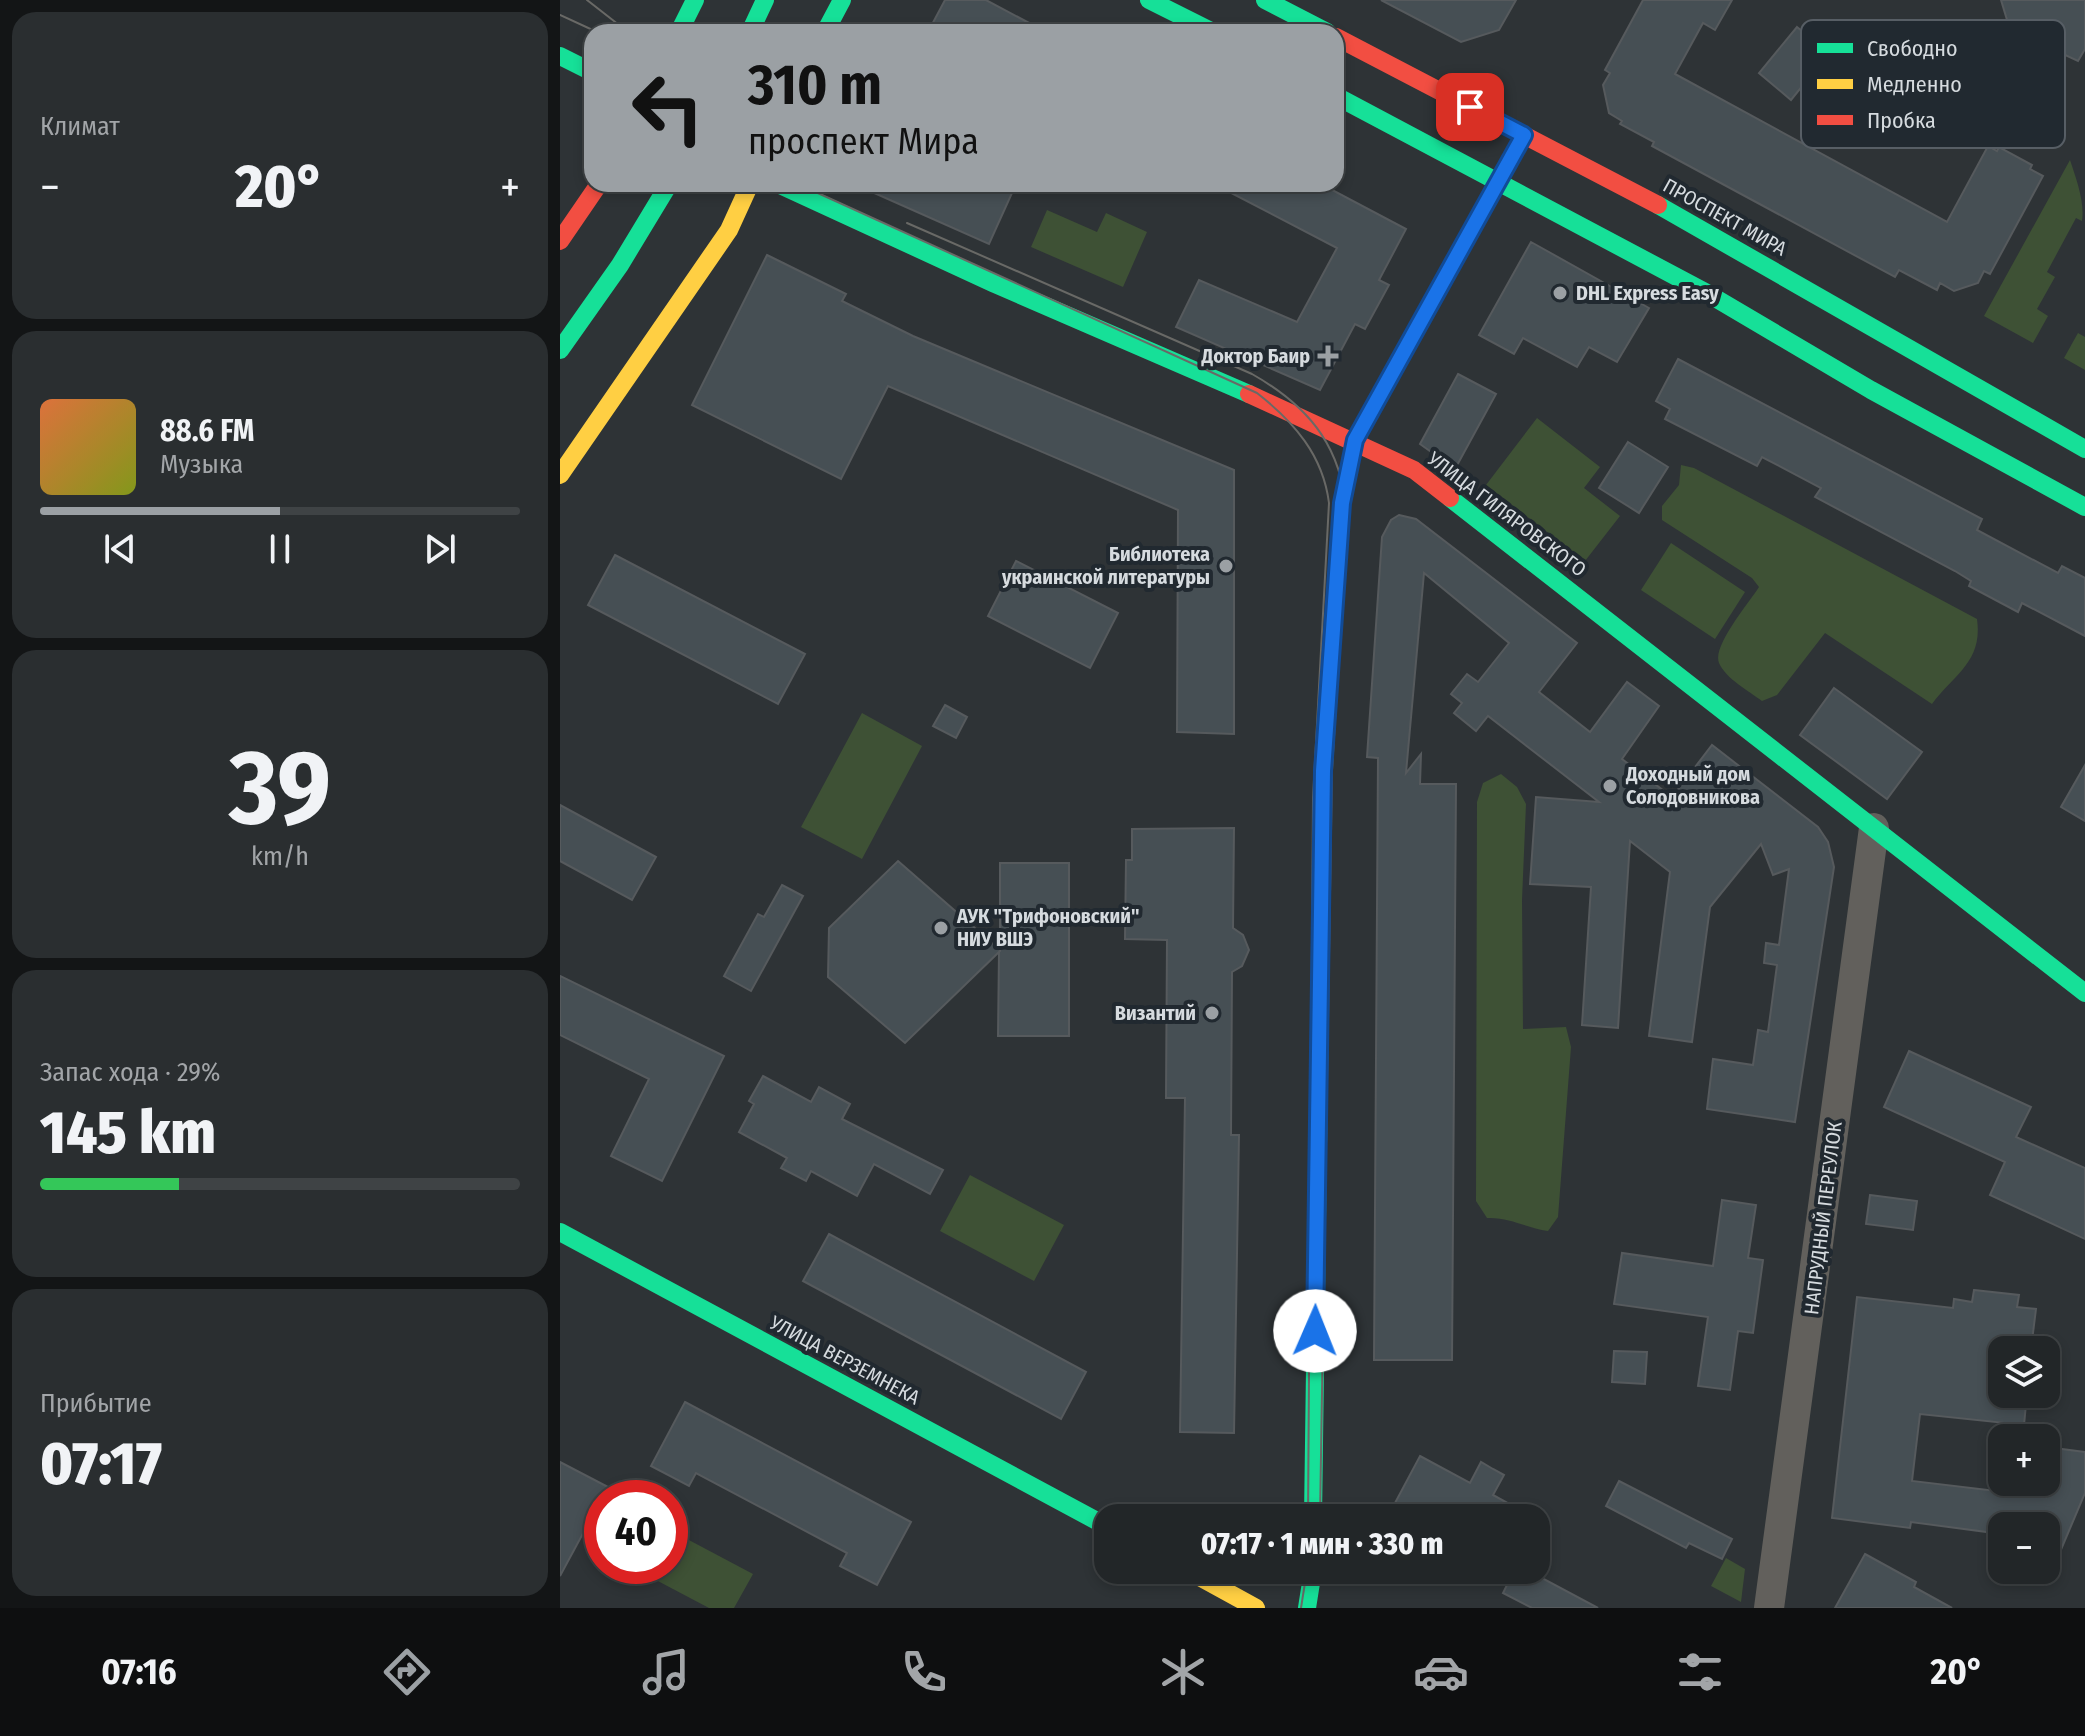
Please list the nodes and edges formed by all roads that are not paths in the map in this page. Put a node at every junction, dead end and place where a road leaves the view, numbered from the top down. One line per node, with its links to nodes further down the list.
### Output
1 (695, 0): 6 (street)
2 (765, 0): 7 (street)
3 (842, 0): 8 (street)
4 (1149, 0): 9 (street)
5 (1265, 0): 10 (street)
6 (683, 24)
7 (754, 24)
8 (829, 24)
9 (1197, 24)
10 (1312, 24)
11 (1344, 41): 15 (street, ПРОСПЕКТ МИРА)
12 (560, 56): 13 (street)
13 (584, 68)
14 (1344, 100): 16 (street)
15 (1524, 135): 16 (street); 24 (street, ПРОСПЕКТ МИРА)
16 (1498, 180): 23 (street); 26 (street)
17 (592, 192): 21 (street)
18 (664, 192): 22 (street)
19 (746, 192): 25 (street)
20 (795, 192): 23 (street, УЛИЦА ГИЛЯРОВСКОГО)
21 (560, 241)
22 (560, 350)
23 (1355, 440): 27 (street, УЛИЦА ГИЛЯРОВСКОГО); 30 (street)
24 (2085, 449)
25 (560, 475)
26 (2085, 507)
27 (1874, 828): 28 (street, УЛИЦА ГИЛЯРОВСКОГО); 36 (street, НАПРУДНЫЙ ПЕРЕУЛОК)
28 (2085, 993)
29 (560, 1232): 31 (street, УЛИЦА ВЕРЗЕМНЕКА)
30 (1313, 1504)
31 (1094, 1519)
32 (1212, 1584): 34 (street)
33 (1311, 1584): 35 (street)
34 (1256, 1608)
35 (1307, 1608)
36 (1769, 1608)

